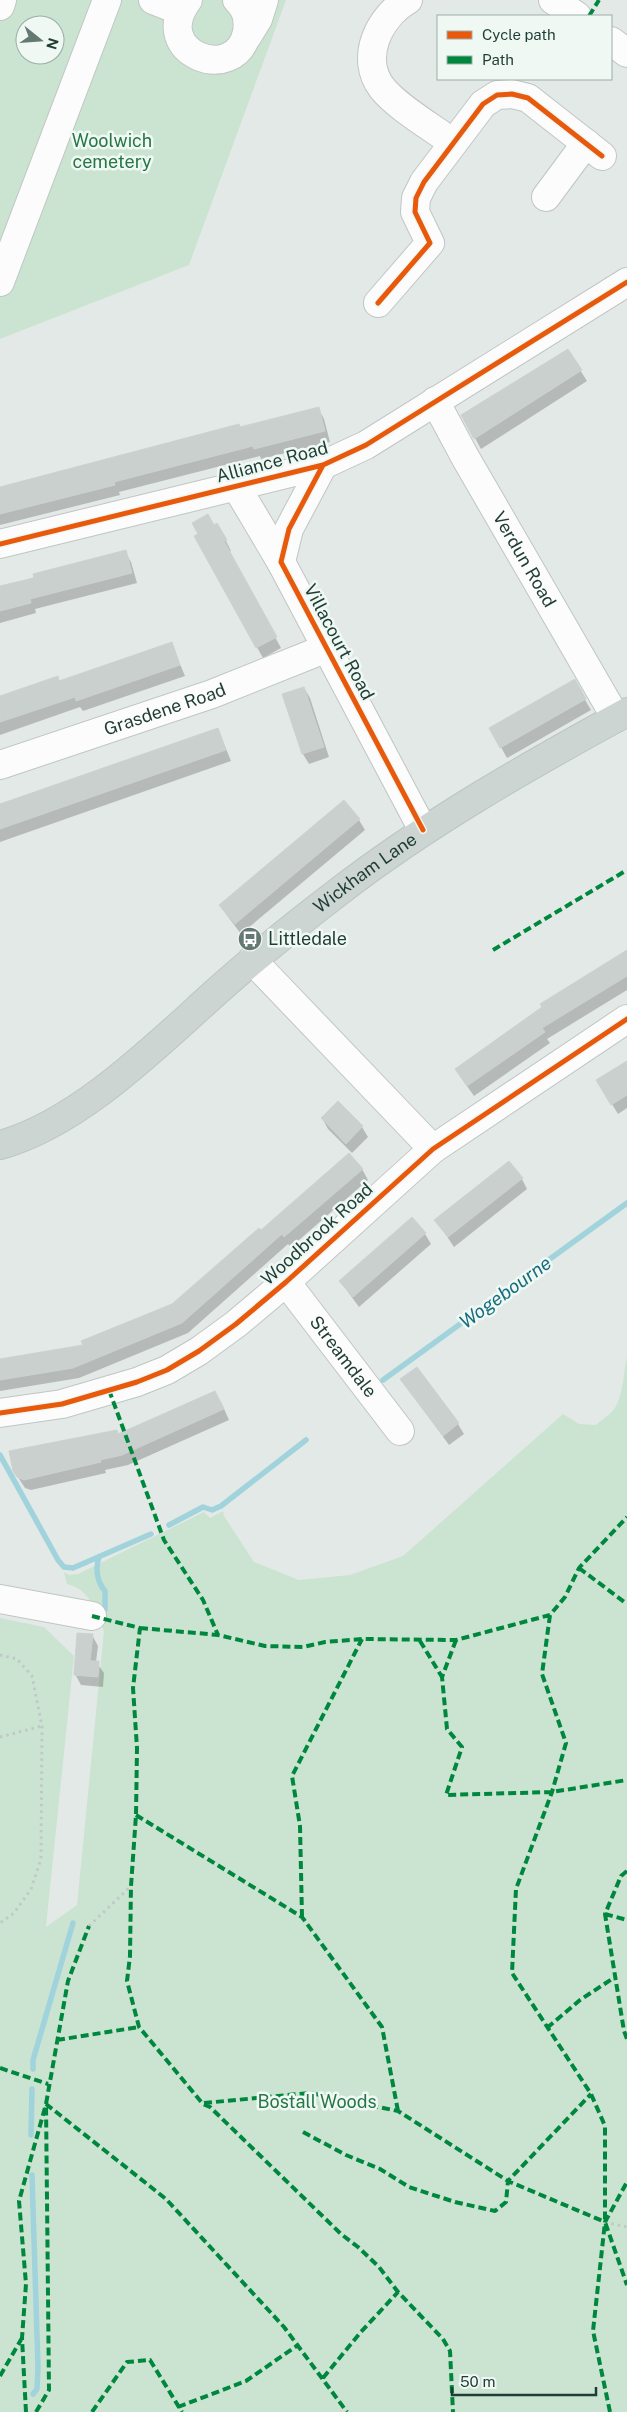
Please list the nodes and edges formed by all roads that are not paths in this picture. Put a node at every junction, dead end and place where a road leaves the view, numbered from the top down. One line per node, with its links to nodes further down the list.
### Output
1 (2, 0): 9 (street)
2 (107, 0): 16 (street)
3 (153, 0): 8 (street)
4 (237, 0): 11 (street)
5 (264, 0): 11 (street)
6 (408, 0): 14 (street)
7 (553, 0): 10 (street)
8 (184, 5): 11 (street)
9 (0, 6)
10 (576, 15)
11 (246, 38)
12 (612, 41): 13 (street)
13 (627, 52)
14 (453, 142): 15 (street); 18 (street)
15 (546, 197)
16 (0, 282)
17 (627, 282): 19 (street, Alliance Road)
18 (378, 303)
19 (435, 401): 20 (street, Alliance Road); 25 (street, Verdun Road)
20 (323, 465): 21 (street, Alliance Road); 23 (street)
21 (236, 486): 22 (street, Alliance Road); 23 (street, Villacourt Road)
22 (0, 544)
23 (280, 562): 24 (street, Villacourt Road)
24 (327, 648): 26 (street, Grasdene Road); 27 (street, Villacourt Road)
25 (621, 715): 27 (main road, Wickham Lane)
26 (0, 765)
27 (423, 830): 28 (main road, Wickham Lane)
28 (252, 960): 30 (main road, Wickham Lane); 31 (street)
29 (627, 1020): 31 (street, Woodbrook Road)
30 (0, 1144)
31 (433, 1149): 32 (street, Woodbrook Road)
32 (286, 1282): 33 (street, Woodbrook Road); 34 (street, Streamdale)
33 (0, 1413)
34 (400, 1431)
35 (0, 1599): 36 (street)
36 (92, 1616)

